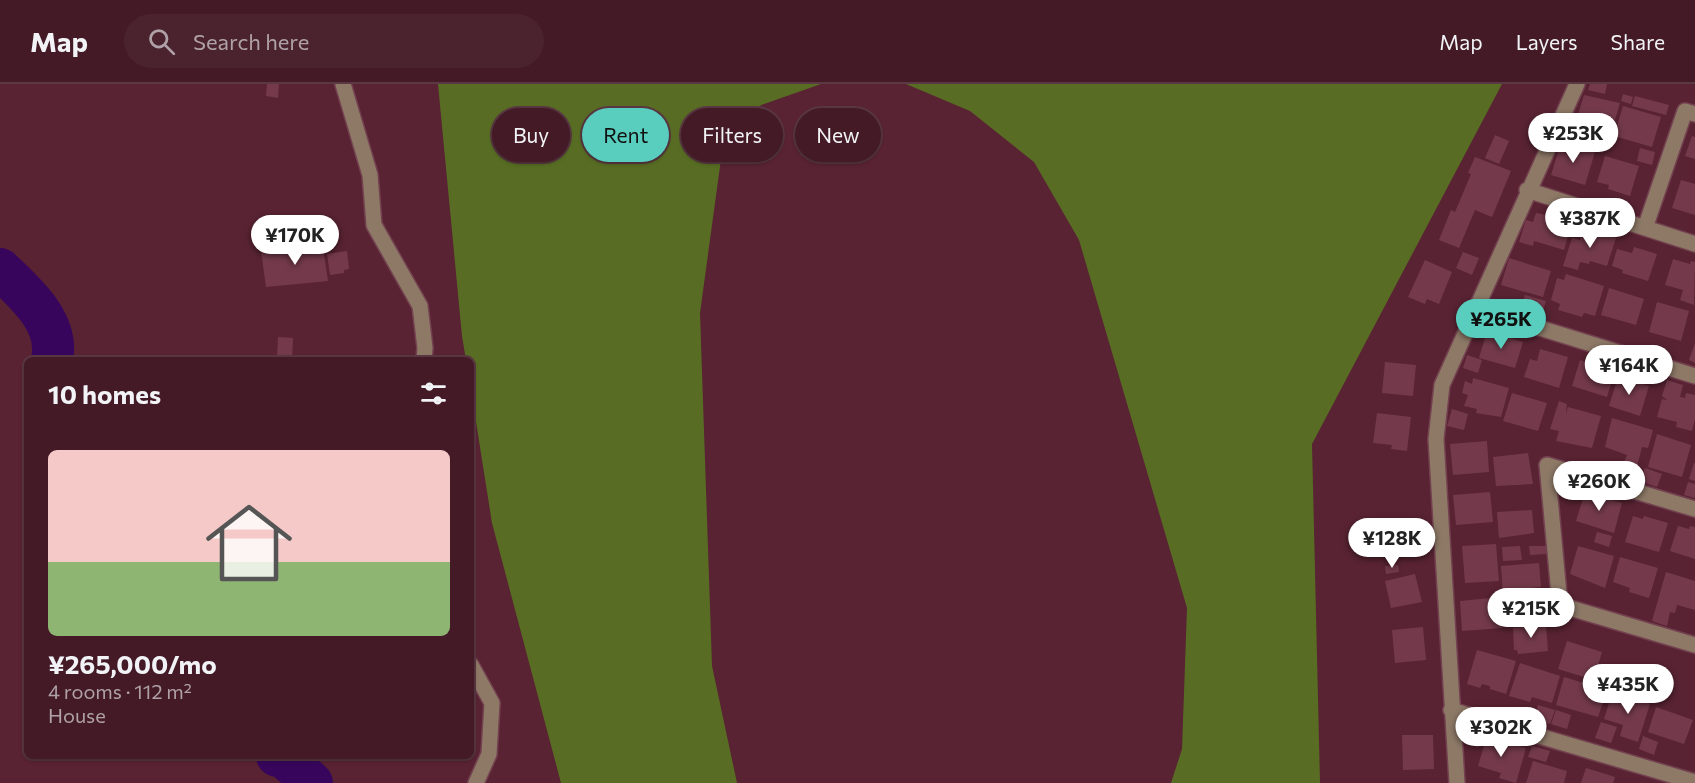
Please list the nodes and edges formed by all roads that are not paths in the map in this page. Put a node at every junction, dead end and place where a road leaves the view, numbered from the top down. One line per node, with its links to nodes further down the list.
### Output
1 (343, 84): 8 (street)
2 (1577, 84): 4 (street)
3 (1695, 114): 5 (street)
4 (1527, 190): 5 (street); 7 (street)
5 (1645, 228): 6 (street)
6 (1695, 244)
7 (1475, 308): 9 (street); 13 (street)
8 (424, 357)
9 (1695, 376)
10 (1695, 509): 11 (street)
11 (1695, 645)
12 (474, 670): 15 (street)
13 (1451, 710): 14 (street); 16 (street)
14 (1695, 782)
15 (476, 783)
16 (1457, 783)

